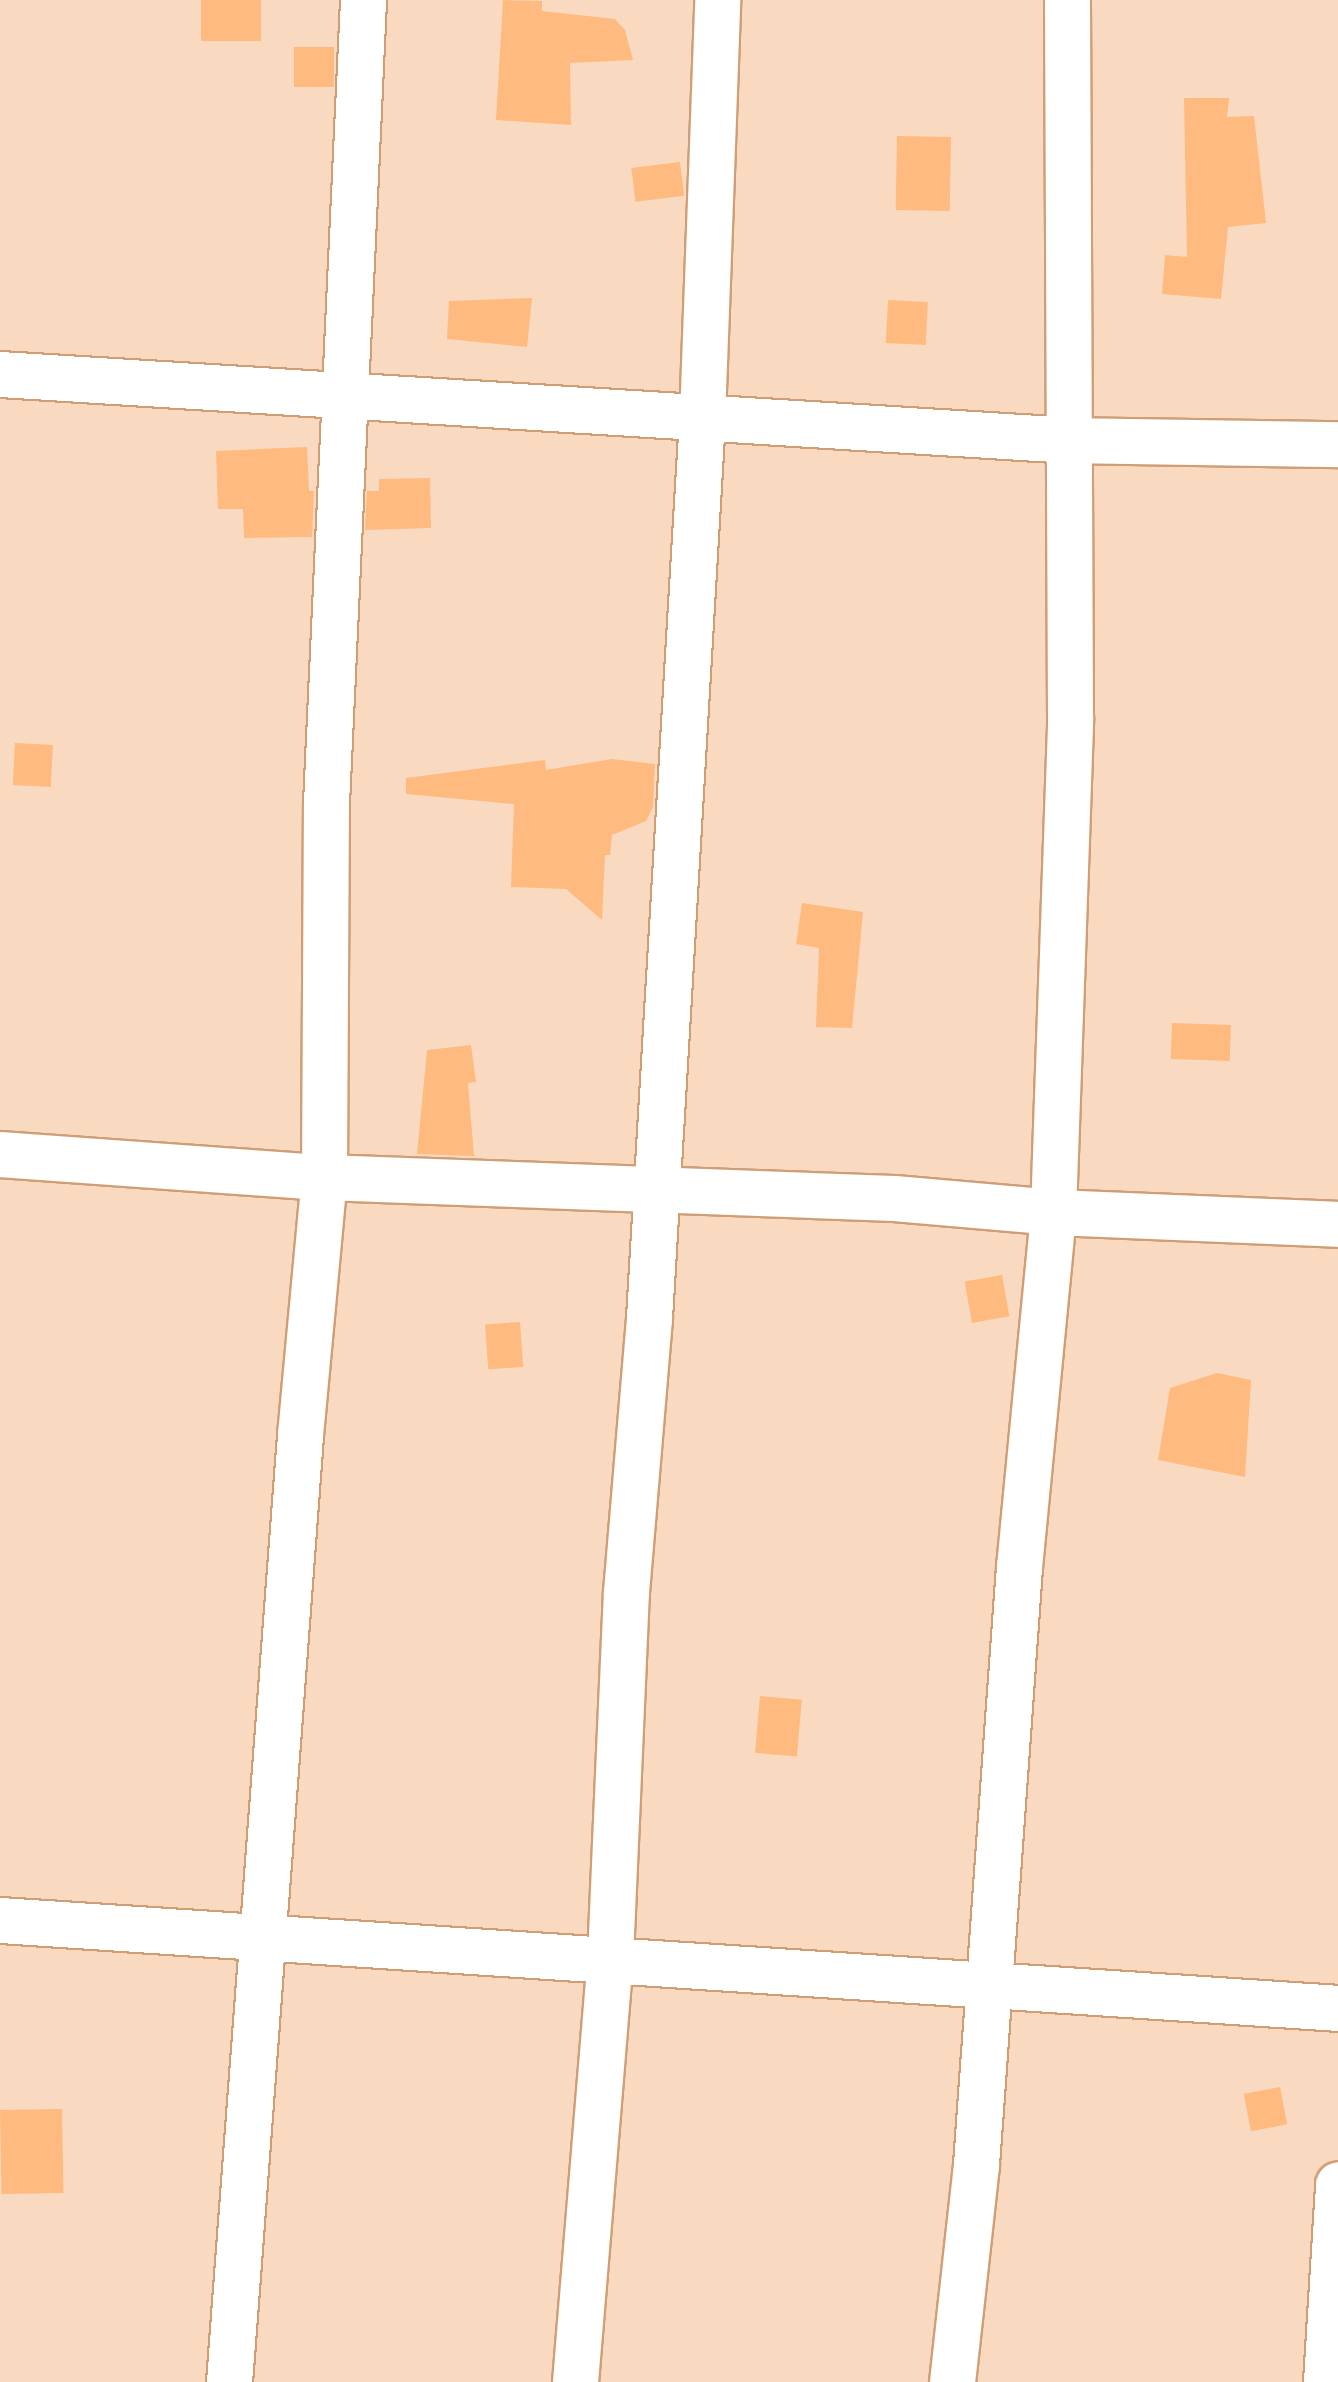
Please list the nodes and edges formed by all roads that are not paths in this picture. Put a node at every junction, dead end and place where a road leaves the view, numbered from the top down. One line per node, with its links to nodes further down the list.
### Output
1 (363, 0): 5 (street)
2 (717, 0): 6 (street)
3 (1067, 0): 7 (street)
4 (0, 374): 5 (street)
5 (347, 394): 6 (street); 10 (street)
6 (702, 418): 7 (street); 11 (street)
7 (1069, 440): 8 (street); 12 (street)
8 (1338, 444)
9 (0, 1154): 10 (street)
10 (324, 1177): 11 (street); 15 (street)
11 (655, 1189): 12 (street); 16 (street)
12 (1053, 1212): 13 (street); 17 (street)
13 (1338, 1224)
14 (0, 1920): 15 (street)
15 (262, 1939): 16 (street); 20 (street)
16 (610, 1957): 17 (street); 21 (street)
17 (989, 1986): 18 (street); 22 (street)
18 (1338, 2008)
19 (1338, 2184): 23 (street)
20 (229, 2382)
21 (575, 2382)
22 (952, 2382)
23 (1326, 2382)

